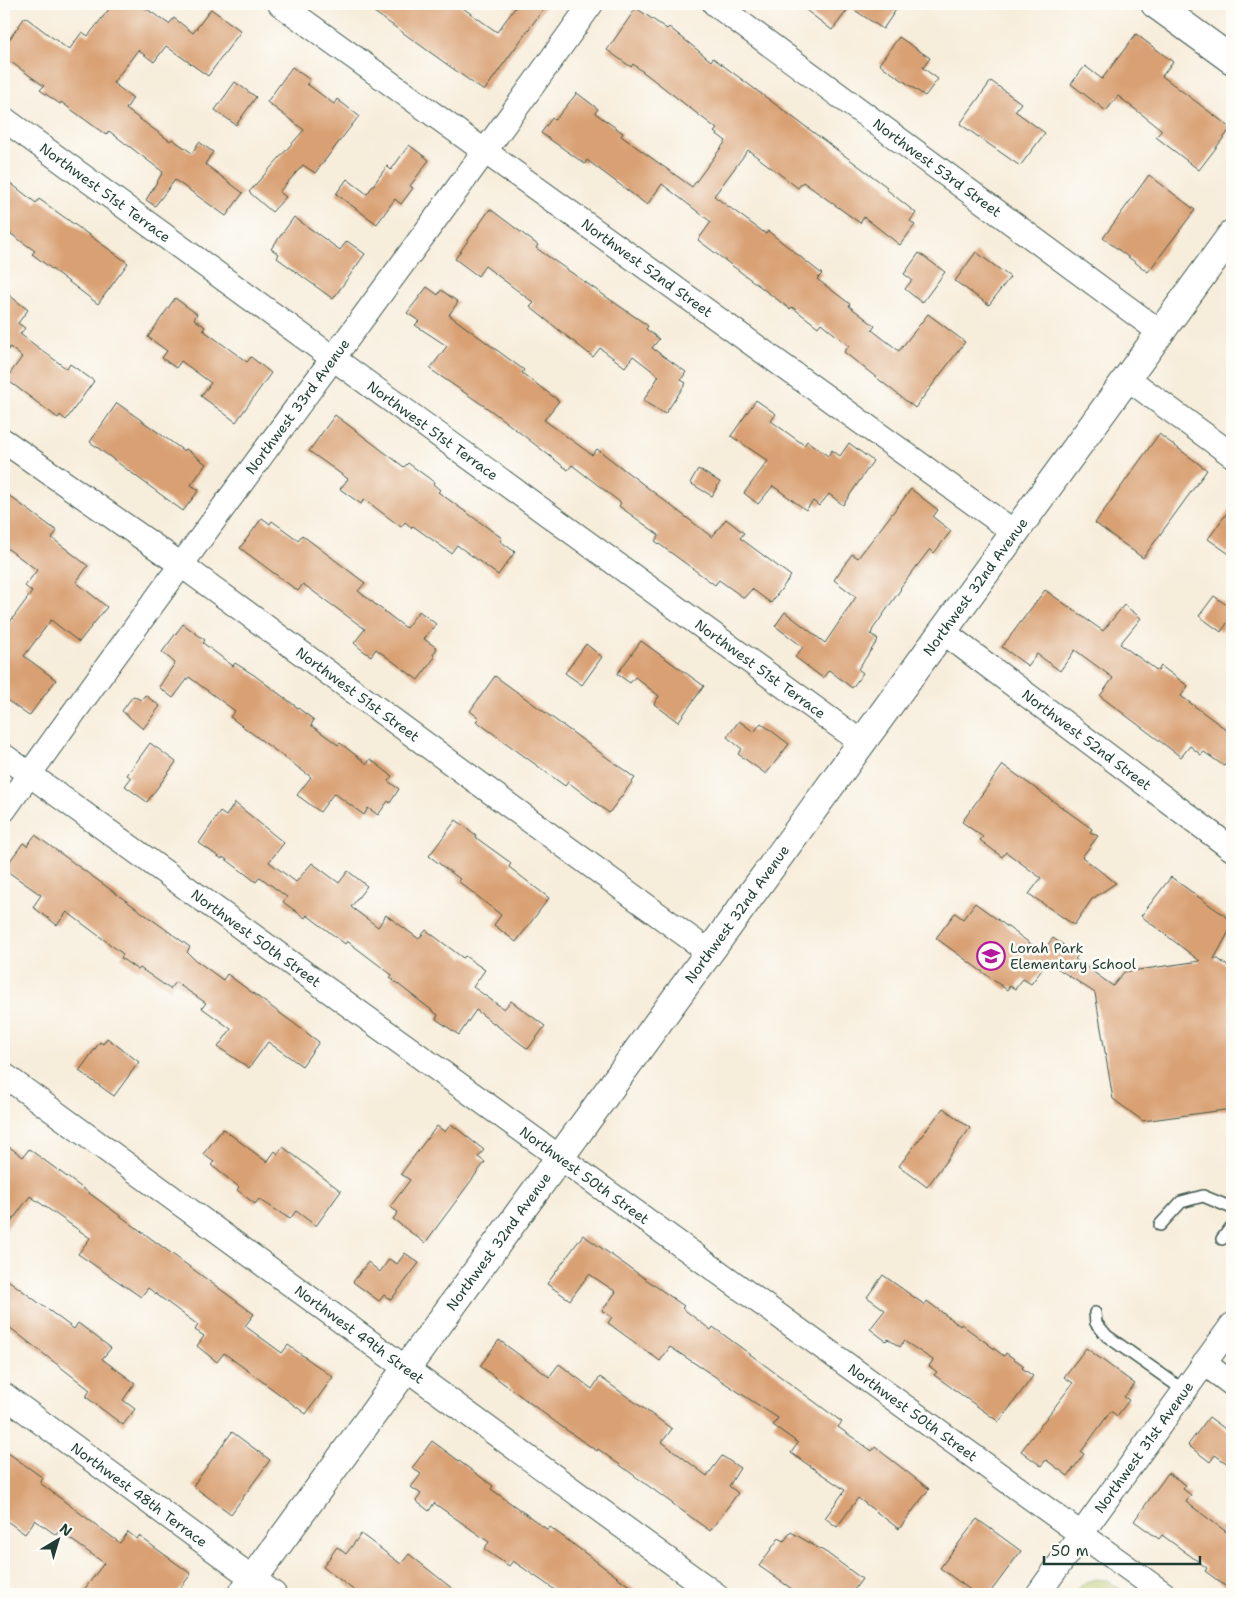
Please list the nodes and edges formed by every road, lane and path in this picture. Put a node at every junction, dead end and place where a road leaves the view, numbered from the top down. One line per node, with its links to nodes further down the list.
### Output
1 (280, 4): 7 (street, Northwest 52nd Street)
2 (591, 4): 7 (street, Northwest 33rd Avenue)
3 (715, 4): 9 (street, Northwest 53rd Street)
4 (1169, 11): 5 (main road)
5 (1232, 60)
6 (4, 119): 10 (street, Northwest 51st Terrace)
7 (485, 152): 10 (street, Northwest 33rd Avenue); 14 (street, Northwest 52nd Street)
8 (1232, 234): 9 (main road, Northwest 32nd Avenue)
9 (1160, 332): 11 (main road, Northwest 32nd Avenue)
10 (332, 357): 15 (street, Northwest 33rd Avenue); 17 (street, Northwest 51st Terrace)
11 (1127, 378): 13 (street); 14 (main road, Northwest 32nd Avenue)
12 (4, 440): 15 (street, Northwest 51st Street)
13 (1232, 455)
14 (1014, 532): 16 (main road, Northwest 32nd Avenue)
15 (180, 564): 19 (street, Northwest 33rd Avenue); 22 (street, Northwest 51st Street)
16 (942, 631): 17 (main road, Northwest 32nd Avenue); 21 (street, Northwest 52nd Street)
17 (861, 742): 22 (main road, Northwest 32nd Avenue)
18 (4, 756): 19 (street, Northwest 50th Street)
19 (29, 775): 20 (street, Northwest 33rd Avenue); 24 (street, Northwest 50th Street)
20 (4, 810)
21 (1232, 849)
22 (709, 952): 24 (main road, Northwest 32nd Avenue)
23 (4, 1075): 32 (street, Northwest 49th Street)
24 (560, 1157): 32 (main road, Northwest 32nd Avenue); 36 (street, Northwest 50th Street)
25 (1232, 1208): 26 (lane)
26 (1160, 1225)
27 (1232, 1226): 28 (lane)
28 (1222, 1239)
29 (1095, 1313): 34 (lane)
30 (1232, 1325): 31 (street, Northwest 31st Avenue)
31 (1204, 1363): 33 (street); 34 (street, Northwest 31st Avenue)
32 (405, 1369): 37 (main road, Northwest 32nd Avenue); 38 (street, Northwest 49th Street)
33 (1232, 1384)
34 (1185, 1391): 36 (street, Northwest 31st Avenue)
35 (4, 1395): 37 (street, Northwest 48th Terrace)
36 (1083, 1534): 39 (street, Northwest 31st Avenue); 40 (street, Northwest 50th Street)
37 (256, 1589)
38 (715, 1594)
39 (1038, 1594)
40 (1164, 1594)

